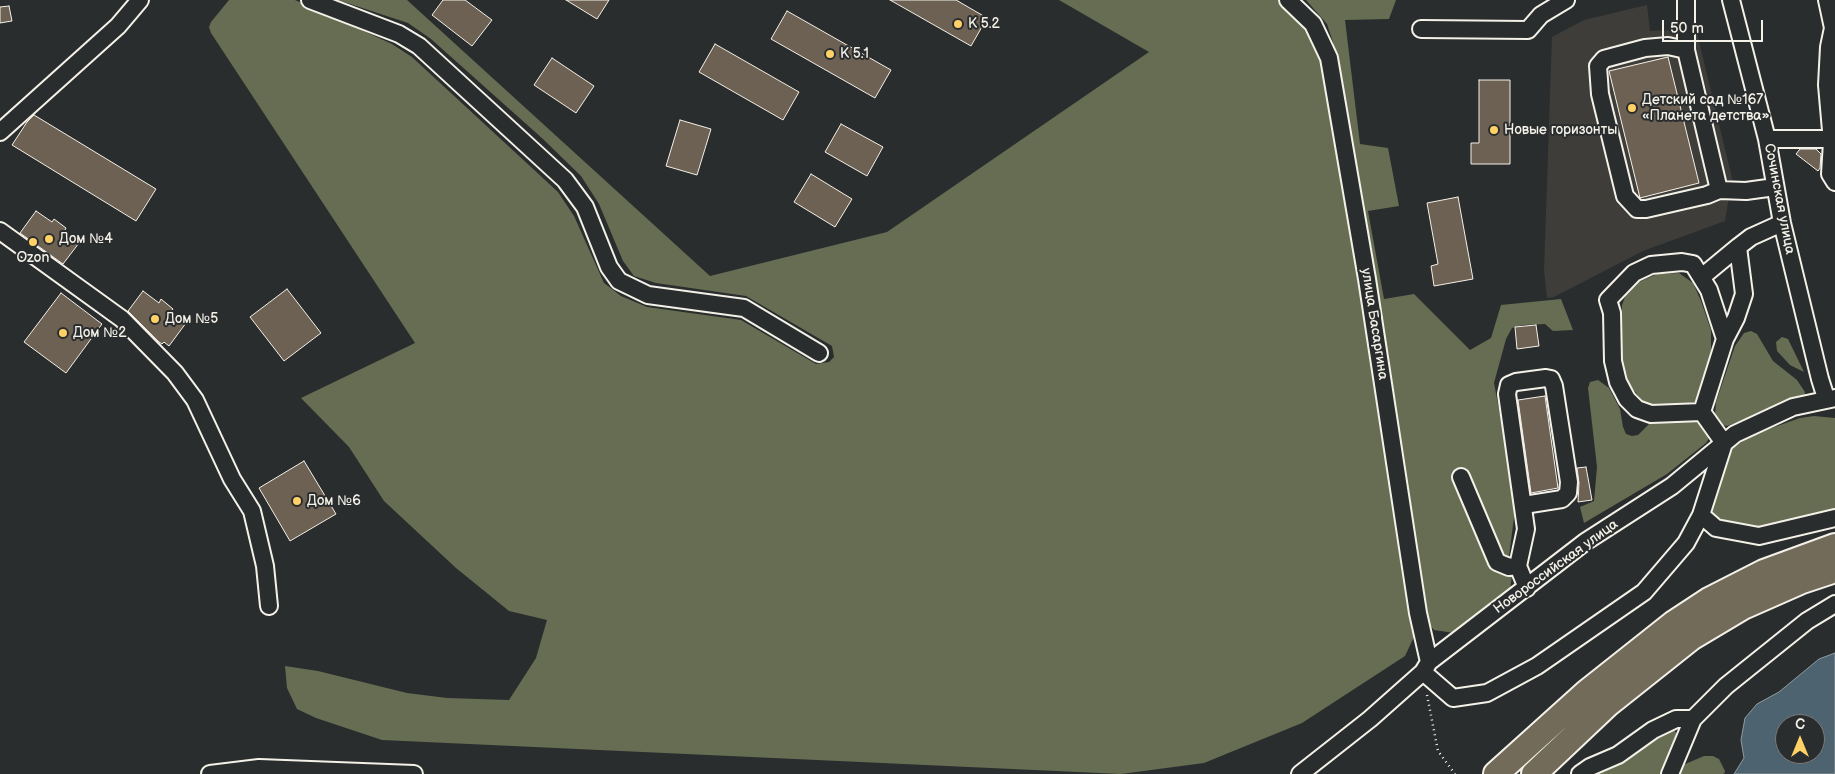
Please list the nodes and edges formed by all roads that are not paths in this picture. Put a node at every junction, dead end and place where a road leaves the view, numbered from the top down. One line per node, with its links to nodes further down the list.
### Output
1 (140, 0): 10 (street)
2 (310, 0): 21 (street)
3 (1288, 0): 35 (street, улица Басаргина)
4 (1566, 0): 8 (street)
5 (1686, 0): 9 (street)
6 (1730, 0): 12 (street, Сочинская улица)
7 (1827, 0): 13 (street)
8 (1421, 29)
9 (1686, 50): 15 (street); 15 (street)
10 (0, 132)
11 (1826, 138): 12 (street)
12 (1767, 139): 14 (street, Сочинская улица)
13 (1835, 182)
14 (1775, 187): 15 (street); 16 (street, Сочинская улица)
15 (1719, 190)
16 (1782, 223): 18 (street); 22 (street, Сочинская улица)
17 (0, 231): 34 (street)
18 (1738, 247): 19 (street); 20 (street)
19 (1698, 270): 20 (street); 23 (street)
20 (1725, 339): 23 (street)
21 (819, 353)
22 (1831, 398): 24 (street, Новороссийская улица)
23 (1702, 412): 24 (street)
24 (1724, 443): 27 (street); 32 (street, Новороссийская улица)
25 (1461, 477): 30 (street)
26 (1524, 505): 26 (street); 30 (street)
27 (1701, 515): 28 (street); 35 (street)
28 (1835, 518)
29 (1835, 546): 40 (highway)
30 (1518, 566): 32 (street)
31 (1835, 570): 41 (highway)
32 (1527, 588): 35 (street, Новороссийская улица)
33 (1835, 604): 36 (street)
34 (269, 606)
35 (1426, 667): 39 (street, Новороссийская улица)
36 (1693, 719): 42 (street); 43 (street)
37 (210, 774): 38 (street)
38 (414, 774)
39 (1300, 774)
40 (1496, 774)
41 (1534, 774)
42 (1580, 774)
43 (1670, 774)

